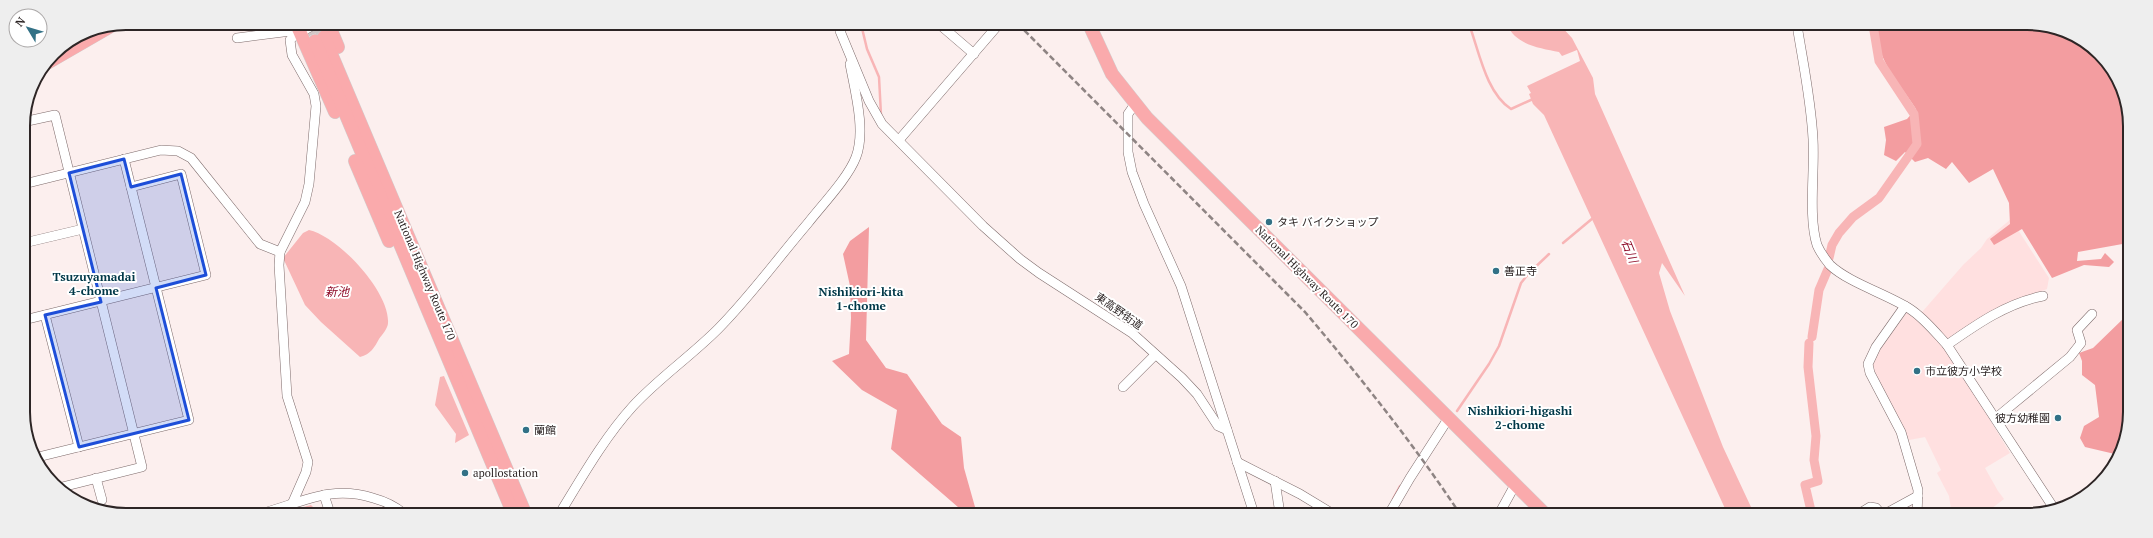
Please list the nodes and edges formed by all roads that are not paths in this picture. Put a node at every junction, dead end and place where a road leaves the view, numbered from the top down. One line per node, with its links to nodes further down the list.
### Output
1 (297, 30): 9 (street); 22 (street); 31 (highway)
2 (331, 30): 25 (highway)
3 (841, 30): 11 (street)
4 (946, 30): 12 (street)
5 (994, 30): 12 (street)
6 (1092, 30): 13 (highway, National Highway Route 170)
7 (1798, 30): 27 (street)
8 (96, 35): 10 (highway)
9 (237, 38)
10 (64, 53)
11 (849, 53): 15 (street, 東高野街道); 56 (street)
12 (974, 54): 15 (street)
13 (1135, 104): 36 (highway, National Highway Route 170); 37 (street)
14 (30, 120): 17 (street)
15 (899, 140): 33 (street, 東高野街道)
16 (124, 159): 17 (street); 19 (street); 22 (street)
17 (69, 173): 18 (street); 20 (street)
18 (30, 183)
19 (131, 187): 23 (street); 23 (street)
20 (83, 229): 21 (street); 26 (street)
21 (30, 242)
22 (280, 252): 49 (street)
23 (156, 288): 26 (street); 38 (street)
24 (2043, 296): 32 (street)
25 (434, 297): 31 (highway, National Highway Route 170); 55 (highway, National Highway Route 170)
26 (101, 302): 29 (street); 38 (street)
27 (1905, 306): 32 (street); 47 (street)
28 (2092, 314): 35 (street)
29 (45, 315): 30 (street); 39 (street)
30 (30, 319)
31 (433, 322): 54 (highway, National Highway Route 170)
32 (1947, 345): 35 (street)
33 (1155, 355): 34 (street); 37 (street, 東高野街道)
34 (1123, 387)
35 (1996, 418): 50 (street)
36 (1448, 419): 44 (highway, National Highway Route 170); 60 (street)
37 (1227, 430): 41 (street)
38 (134, 434): 39 (street); 42 (street)
39 (79, 447): 40 (street)
40 (41, 456)
41 (1237, 462): 43 (street); 57 (street)
42 (96, 478): 45 (street); 48 (street)
43 (1275, 481): 58 (street); 59 (street)
44 (1515, 485): 61 (street); 62 (highway, National Highway Route 170)
45 (65, 486)
46 (324, 495): 49 (street); 52 (street); 53 (street)
47 (1918, 496): 63 (street); 64 (street)
48 (102, 500)
49 (292, 504): 51 (street)
50 (2052, 505)
51 (279, 508)
52 (328, 508)
53 (396, 508)
54 (511, 508)
55 (524, 508)
56 (563, 508)
57 (1251, 508)
58 (1279, 508)
59 (1322, 508)
60 (1392, 508)
61 (1502, 508)
62 (1539, 508)
63 (1896, 508)
64 (1917, 508)

